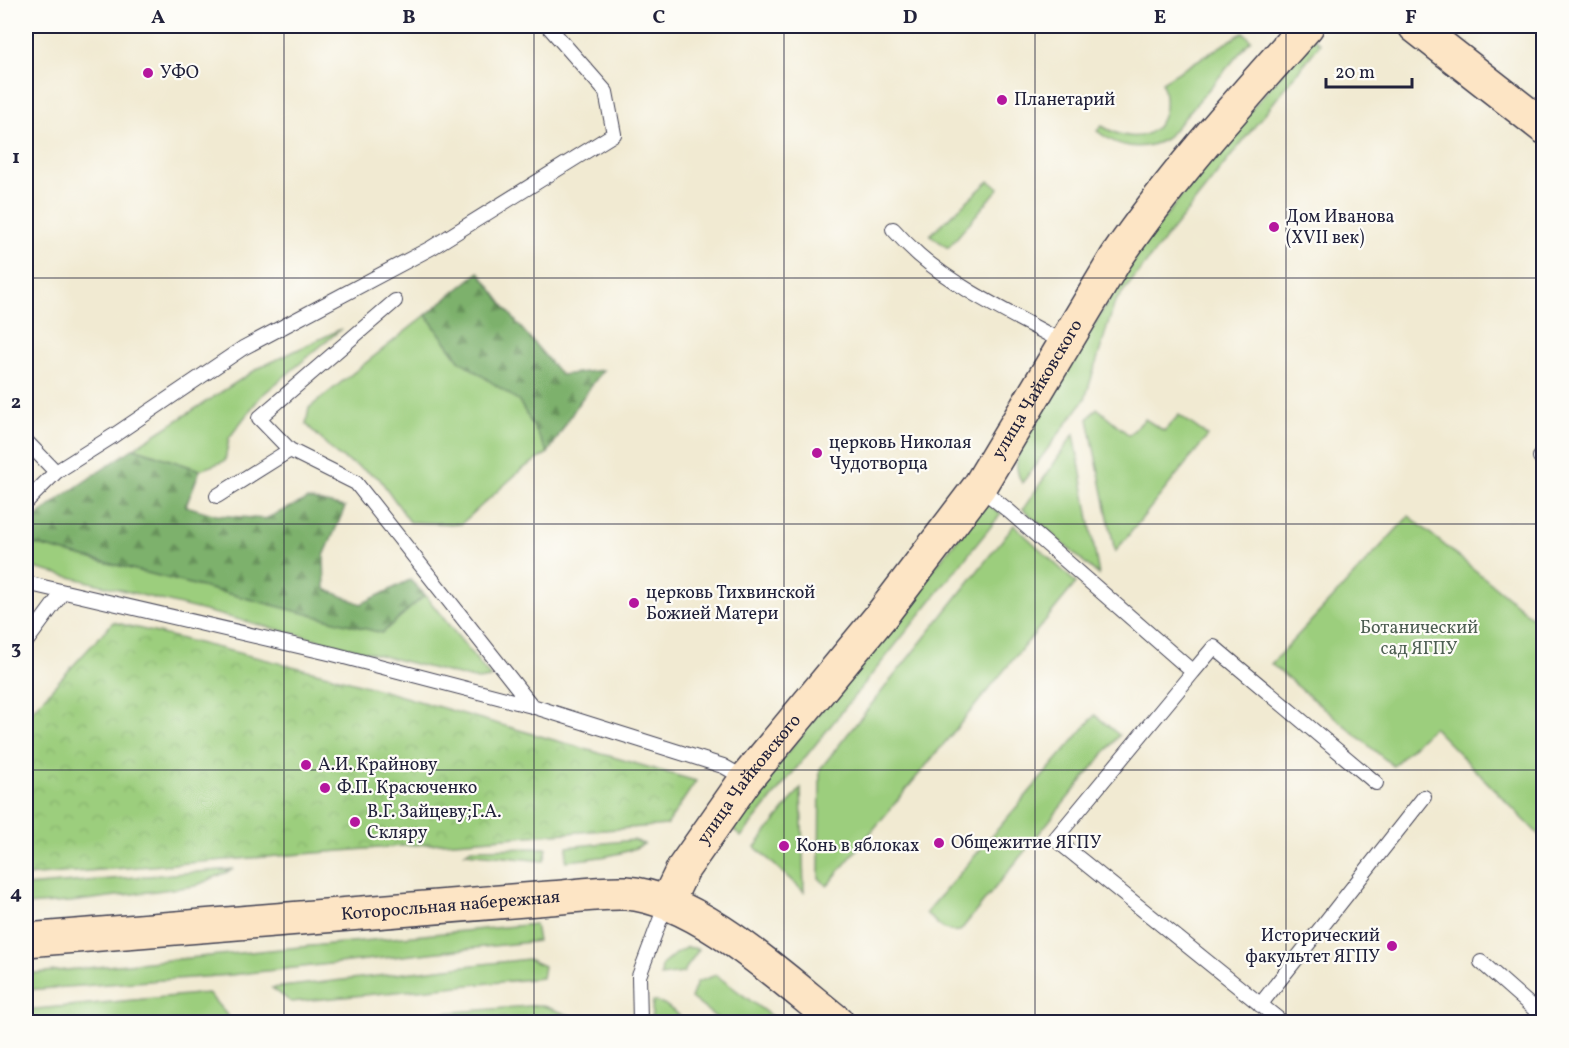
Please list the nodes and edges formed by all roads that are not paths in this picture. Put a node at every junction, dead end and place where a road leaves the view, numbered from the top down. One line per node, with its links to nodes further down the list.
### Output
1 (548, 26): 12 (lane)
2 (1307, 26): 7 (main road, улица Чайковского)
3 (1415, 26): 4 (main road)
4 (1541, 120)
5 (893, 229): 7 (lane)
6 (395, 300): 9 (lane)
7 (1066, 344): 13 (main road, улица Чайковского)
8 (26, 441): 12 (lane)
9 (290, 450): 14 (lane); 20 (lane)
10 (1544, 453): 11 (lane)
11 (1544, 460)
12 (56, 472): 15 (lane)
13 (980, 487): 19 (lane); 21 (main road, улица Чайковского)
14 (217, 496)
15 (26, 502)
16 (26, 583): 17 (lane)
17 (63, 592): 18 (lane); 20 (lane)
18 (26, 642)
19 (1193, 672): 22 (lane); 27 (lane)
20 (532, 706): 21 (lane)
21 (746, 779): 24 (main road, улица Чайковского)
22 (1376, 783)
23 (1424, 797): 27 (lane)
24 (667, 902): 25 (main road, Которосльная набережная); 28 (lane); 29 (main road, Которосльная набережная)
25 (26, 940)
26 (1481, 962): 31 (lane)
27 (1260, 1005): 30 (lane)
28 (640, 1023)
29 (837, 1023)
30 (1282, 1023)
31 (1535, 1023)

